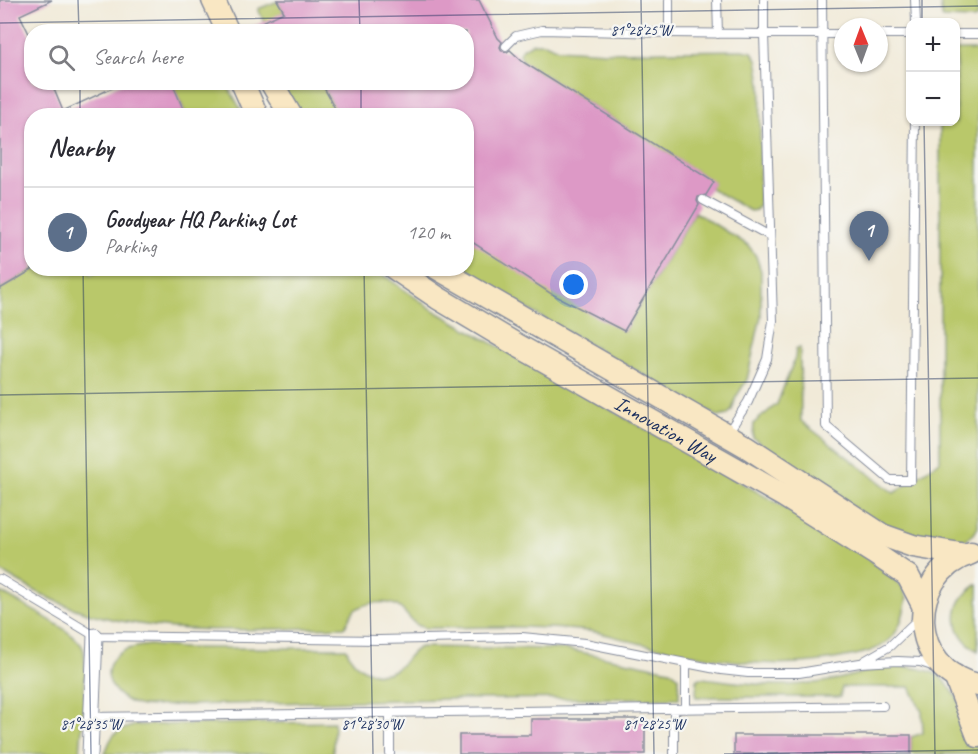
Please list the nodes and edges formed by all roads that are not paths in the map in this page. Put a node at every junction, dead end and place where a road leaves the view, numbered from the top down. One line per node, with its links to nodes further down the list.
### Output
1 (213, 0): 8 (main road)
2 (669, 0): 9 (lane)
3 (717, 0): 10 (lane)
4 (764, 0): 11 (lane)
5 (822, 0): 12 (lane)
6 (915, 0): 7 (lane)
7 (916, 18)
8 (224, 24)
9 (669, 33): 10 (lane); 18 (lane)
10 (718, 34): 11 (lane)
11 (764, 34): 12 (lane); 25 (lane)
12 (822, 34): 13 (lane); 23 (lane)
13 (834, 34)
14 (888, 34): 15 (lane)
15 (906, 34)
16 (960, 34): 17 (lane)
17 (978, 34)
18 (506, 46)
19 (246, 90): 21 (main road)
20 (276, 90): 22 (main road)
21 (253, 108)
22 (286, 108)
23 (915, 126)
24 (703, 200): 25 (lane)
25 (770, 236): 28 (lane)
26 (406, 276): 31 (main road, Innovation Way)
27 (451, 276): 28 (main road, Innovation Way)
28 (726, 435): 29 (main road, Innovation Way)
29 (972, 553): 31 (main road)
30 (0, 579): 32 (lane)
31 (923, 609): 34 (lane); 35 (main road)
32 (95, 636): 33 (lane); 41 (street)
33 (686, 663): 34 (lane); 39 (lane)
34 (860, 663): 35 (lane)
35 (950, 673): 36 (main road); 42 (main road)
36 (978, 685)
37 (883, 706): 39 (lane)
38 (674, 709): 39 (lane); 40 (lane); 45 (lane)
39 (686, 709)
40 (390, 713): 41 (lane); 44 (lane)
41 (92, 717): 43 (street)
42 (978, 736)
43 (90, 754)
44 (390, 754)
45 (674, 754)

